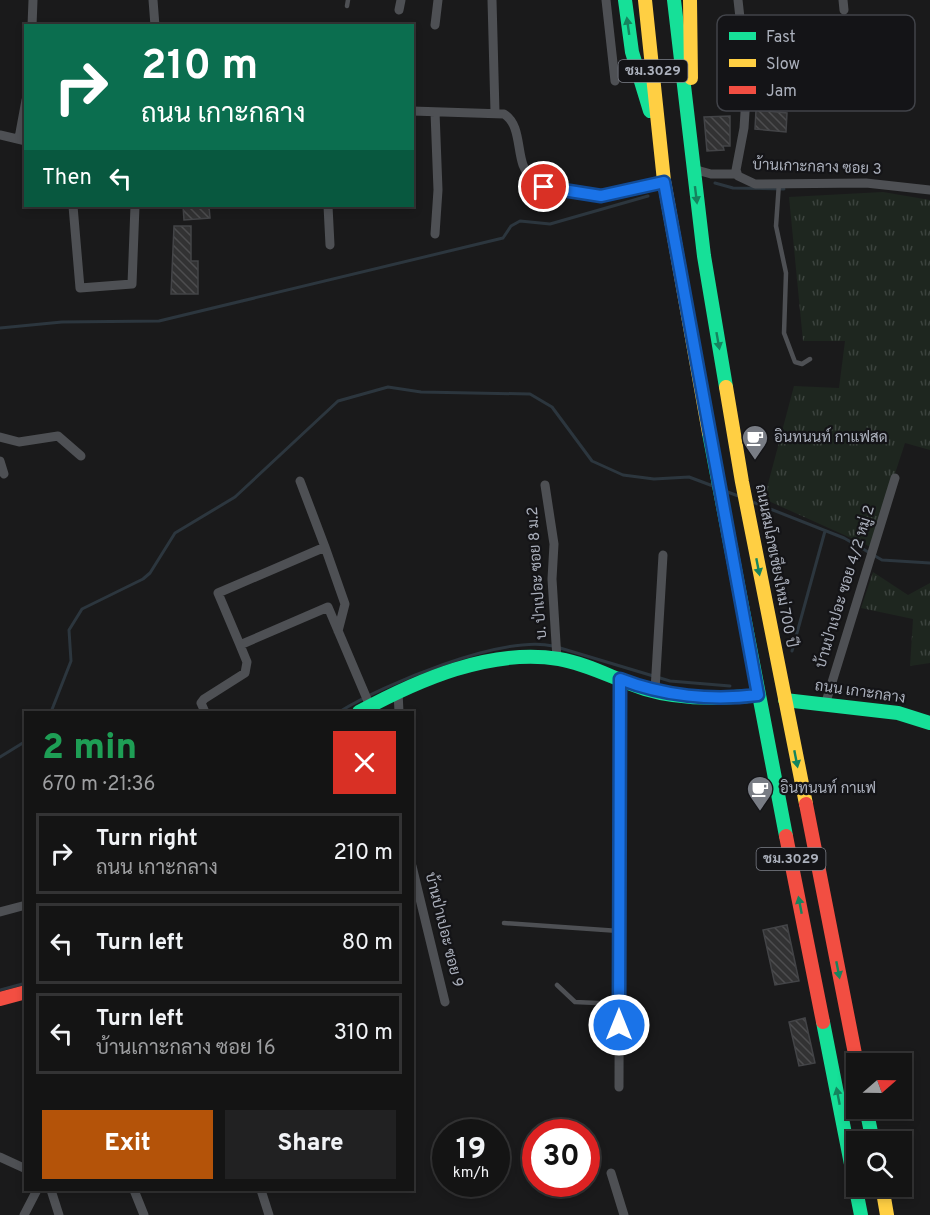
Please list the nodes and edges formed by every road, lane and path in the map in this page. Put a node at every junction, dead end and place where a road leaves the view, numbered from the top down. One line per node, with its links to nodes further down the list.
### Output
1 (33, 0): 14 (street)
2 (153, 0): 15 (street)
3 (401, 0): 12 (street)
4 (438, 0): 16 (street)
5 (492, 0): 21 (street)
6 (606, 0): 17 (street)
7 (625, 0): 26 (main road, one-way to 7)
8 (645, 0): 26 (main road, ชม.3029)
9 (674, 0): 24 (main road, ถนนสมโภชเชียงใหม่ 700 ปี / ชม.3029)
10 (690, 0): 24 (main road)
11 (738, 0): 13 (street, บ้านเกาะกลาง ซอย 3)
12 (399, 10)
13 (740, 15)
14 (32, 24)
15 (155, 24)
16 (435, 25)
17 (615, 81)
18 (414, 111): 20 (street)
19 (745, 111): 28 (street, บ้านเกาะกลาง ซอย 3)
20 (435, 112): 21 (street); 35 (street)
21 (495, 112): 29 (street)
22 (24, 120): 25 (street)
23 (0, 135): 25 (street)
24 (690, 137): 27 (main road, ถนนสมโภชเชียงใหม่ 700 ปี / ชม.3029)
25 (22, 139)
26 (660, 142): 29 (main road, ชม.3029)
27 (693, 169): 28 (street); 54 (main road, ถนนสมโภชเชียงใหม่ 700 ปี / ชม.3029, one-way to 54)
28 (736, 174): 30 (street, บ้านเกาะกลาง ซอย 3)
29 (664, 182): 53 (main road, ชม.3029)
30 (779, 183): 31 (street, บ้านเกาะกลาง ซอย 3); 37 (lane)
31 (930, 190)
32 (73, 207): 33 (street)
33 (135, 207)
34 (328, 207): 36 (street)
35 (435, 234)
36 (330, 245)
37 (810, 359)
38 (0, 437): 39 (street)
39 (81, 456)
40 (0, 461): 41 (street)
41 (4, 474)
42 (895, 478): 56 (street, บ้านป่าเปอะ ซอย 4/2 หมู่ 2)
43 (300, 480): 45 (street)
44 (545, 485): 49 (street, บ. ป่าเปอะ ซอย 8 ม.2)
45 (325, 547): 47 (street); 48 (street)
46 (663, 555): 51 (street)
47 (338, 631): 48 (street); 55 (street)
48 (240, 645): 57 (street)
49 (558, 651): 50 (main road); 52 (main road)
50 (620, 679): 51 (main road); 64 (street)
51 (655, 690): 53 (main road)
52 (398, 692): 55 (main road); 58 (street)
53 (758, 695): 85 (main road, ชม.3029, one-way to 53)
54 (784, 700): 56 (main road, ถนน เกาะกลาง); 70 (main road, ถนนสมโภชเชียงใหม่ 700 ปี / ชม.3029, one-way to 70)
55 (366, 703)
56 (825, 705): 59 (main road, ถนน เกาะกลาง)
57 (205, 711)
58 (399, 711)
59 (930, 723)
60 (414, 874): 68 (street, บ้านป่าเปอะ ซอย 9)
61 (24, 906): 62 (street)
62 (0, 912)
63 (504, 923): 64 (lane)
64 (619, 931): 69 (street)
65 (557, 985): 69 (lane)
66 (24, 993): 67 (main road)
67 (0, 999)
68 (446, 1002)
69 (619, 1004): 71 (street)
70 (855, 1053)
71 (619, 1087)
72 (0, 1157): 73 (street)
73 (24, 1168)
74 (611, 1173): 84 (street)
75 (36, 1191): 80 (street)
76 (51, 1191): 81 (street)
77 (134, 1191): 82 (street)
78 (261, 1191): 83 (street)
79 (884, 1197): 86 (main road)
80 (24, 1215)
81 (59, 1215)
82 (144, 1215)
83 (269, 1215)
84 (624, 1215)
85 (861, 1215)
86 (887, 1215)

